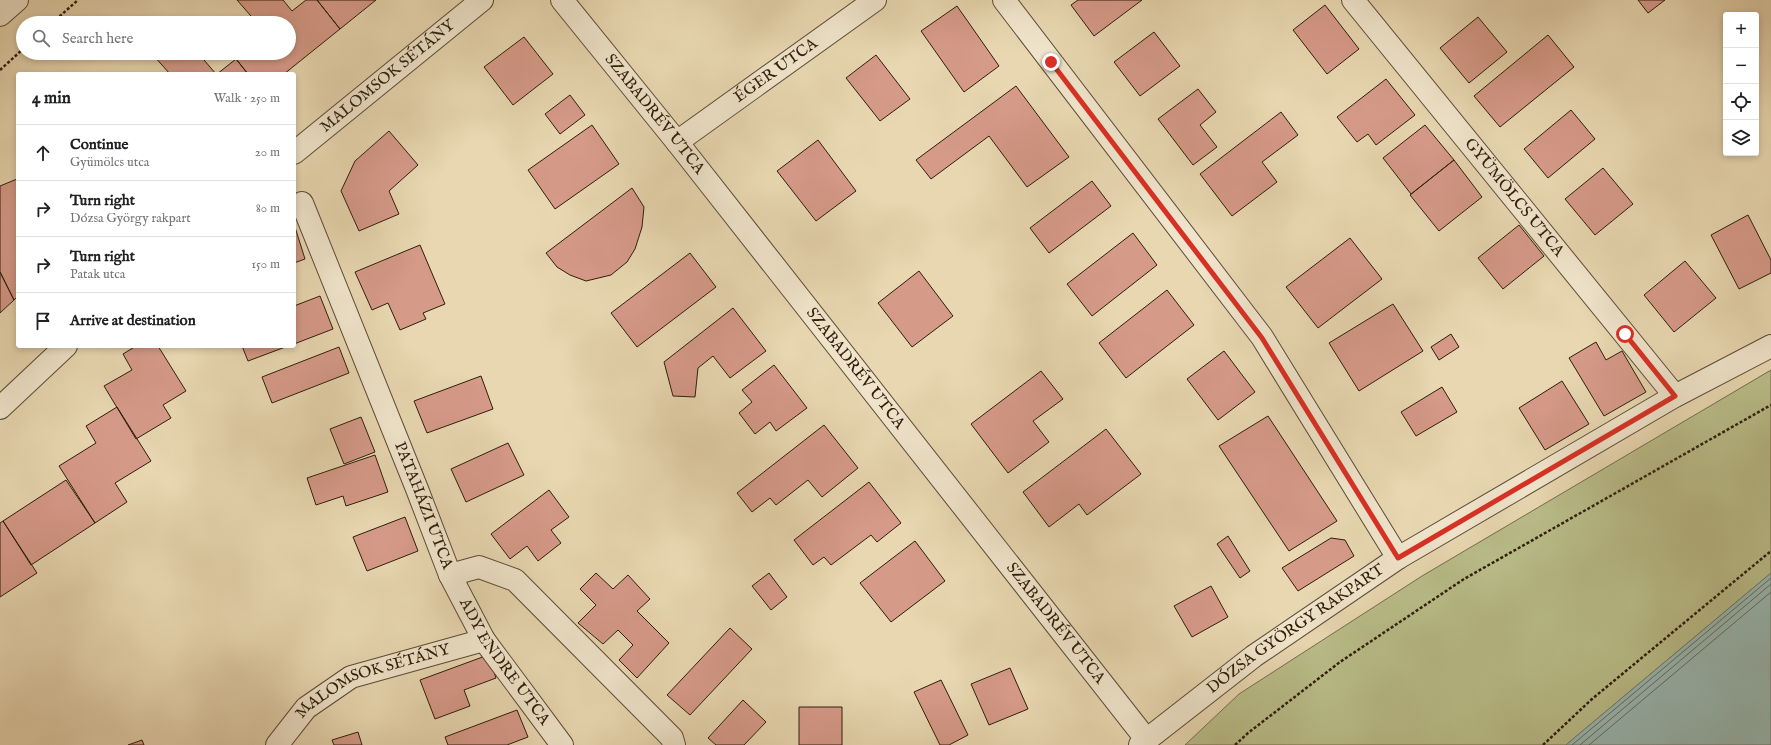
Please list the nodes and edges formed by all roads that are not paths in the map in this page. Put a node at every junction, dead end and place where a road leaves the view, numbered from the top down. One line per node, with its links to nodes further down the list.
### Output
1 (17, 0): 7 (street)
2 (482, 0): 9 (street, MALOMSOK SÉTÁNY)
3 (562, 0): 8 (street, SZABADRÉV UTCA)
4 (876, 0): 8 (street, ÉGER UTCA)
5 (1004, 0): 15 (street)
6 (1353, 0): 13 (street, GYÜMÖLCS UTCA)
7 (0, 15)
8 (677, 142): 18 (street, SZABADRÉV UTCA)
9 (296, 151)
10 (302, 203): 16 (street, PATAHÁZI UTCA)
11 (1771, 346): 13 (street, DÓZSA GYÖRGY RAKPART)
12 (64, 348): 14 (street)
13 (1675, 396): 15 (street, DÓZSA GYÖRGY RAKPART)
14 (0, 408)
15 (1398, 558): 18 (street, DÓZSA GYÖRGY RAKPART)
16 (450, 576): 17 (street, ADY ENDRE UTCA); 21 (street, PATAHÁZI UTCA)
17 (484, 640): 19 (street, MALOMSOK SÉTÁNY); 20 (street, ADY ENDRE UTCA)
18 (1143, 742)
19 (277, 745)
20 (562, 745)
21 (674, 745)

